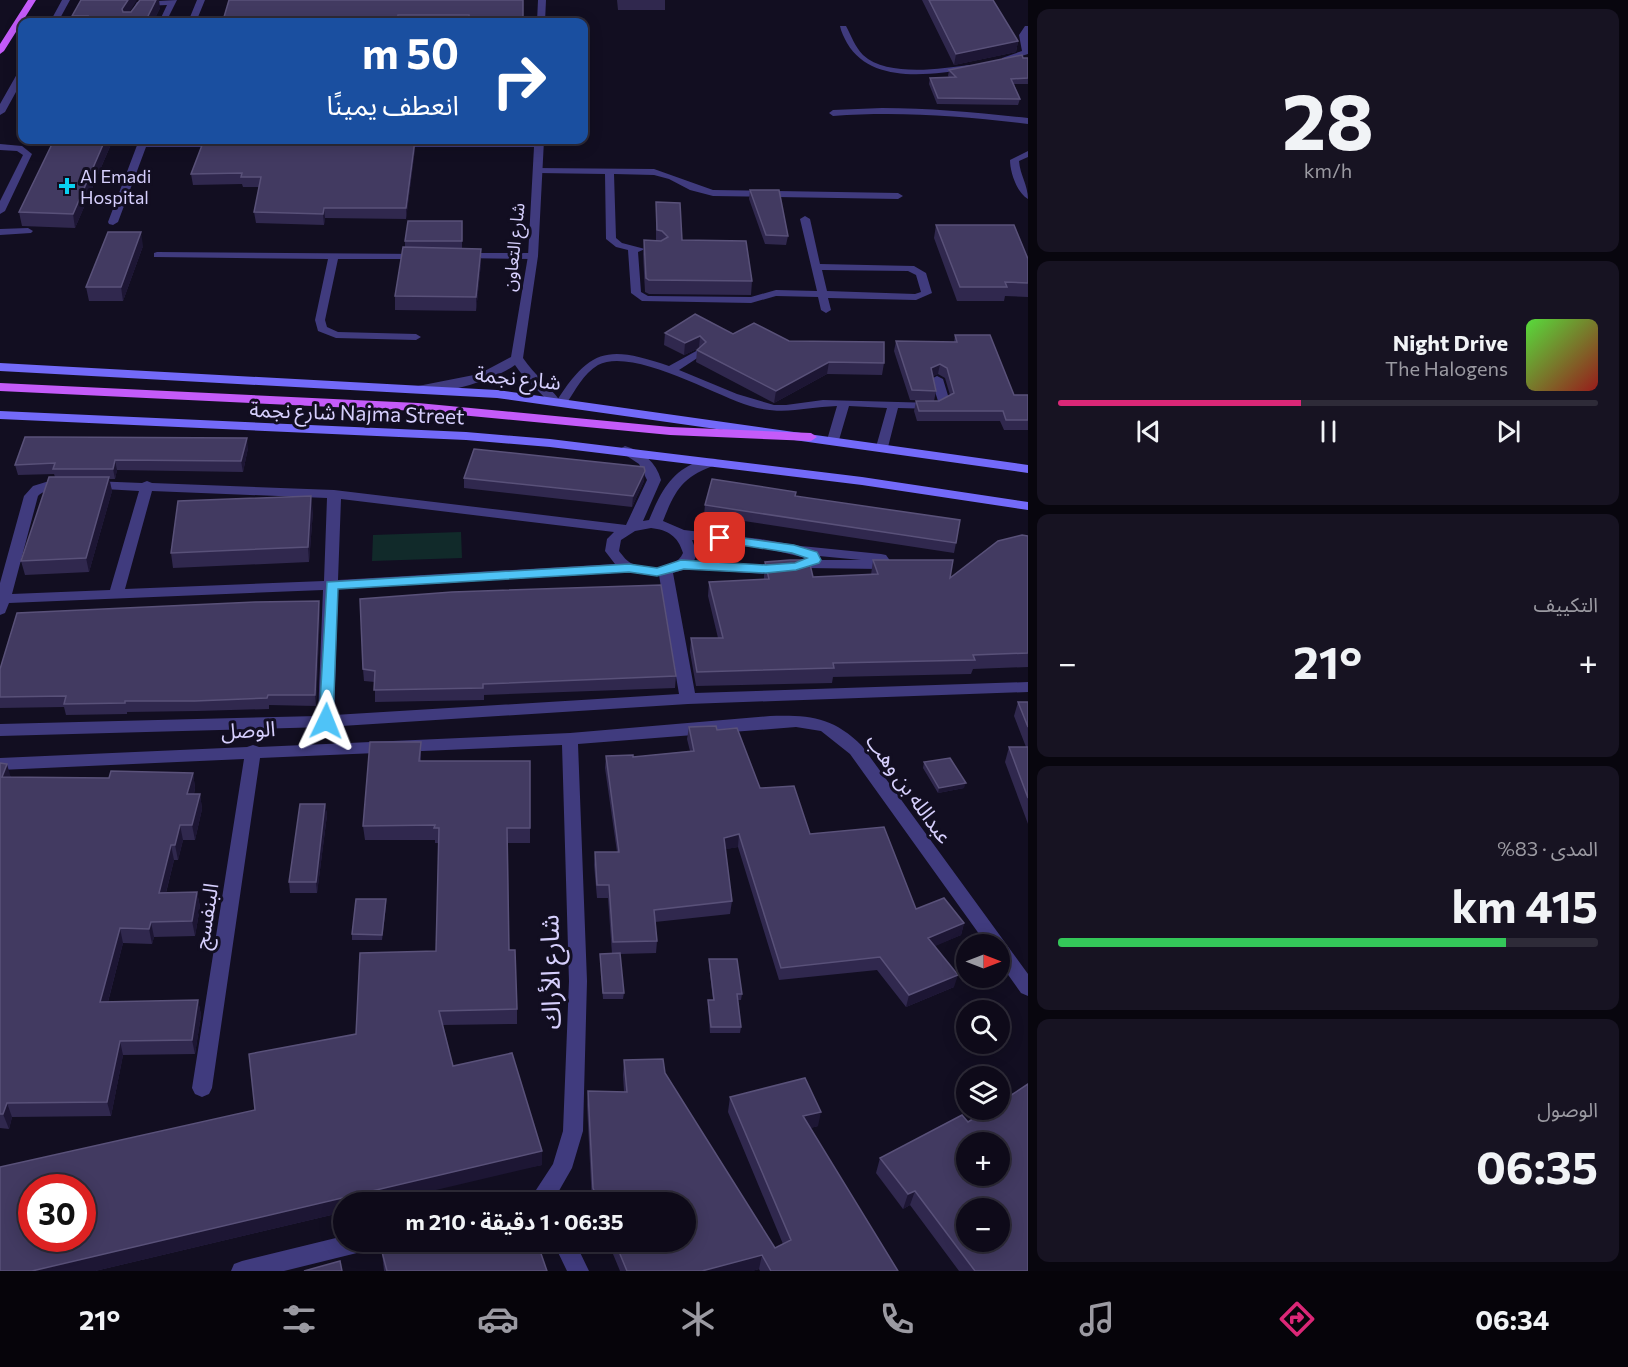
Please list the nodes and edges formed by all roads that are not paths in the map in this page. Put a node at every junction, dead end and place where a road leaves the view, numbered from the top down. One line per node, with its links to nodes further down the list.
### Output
1 (39, 0): 6 (main road)
2 (66, 0): 8 (street)
3 (201, 0): 11 (street)
4 (542, 0): 12 (street)
5 (172, 1): 9 (lane); 10 (lane)
6 (31, 3): 7 (main road)
7 (21, 18)
8 (56, 18)
9 (132, 18)
10 (165, 18)
11 (194, 18)
12 (541, 18)
13 (18, 23): 16 (main road)
14 (843, 28): 18 (lane)
15 (1028, 28): 17 (lane)
16 (0, 51)
17 (997, 62)
18 (981, 65)
19 (18, 87): 21 (street)
20 (18, 100): 21 (street)
21 (2, 107)
22 (833, 112): 23 (lane)
23 (1028, 121)
24 (4, 143): 34 (lane)
25 (142, 144): 36 (street)
26 (539, 144): 28 (street, شارع التعاون)
27 (1028, 154): 30 (lane)
28 (538, 170): 29 (lane); 45 (street, شارع التعاون)
29 (609, 171): 33 (lane); 39 (lane)
30 (1015, 172): 31 (lane); 32 (lane)
31 (1028, 172)
32 (1027, 191)
33 (898, 196)
34 (0, 211)
35 (805, 219): 46 (lane)
36 (113, 222)
37 (28, 231): 38 (lane)
38 (0, 232)
39 (633, 249): 40 (lane); 47 (lane)
40 (651, 249)
41 (157, 255): 42 (lane)
42 (333, 256): 43 (lane); 49 (lane)
43 (434, 256)
44 (456, 256): 45 (lane)
45 (533, 256): 51 (street, شارع التعاون)
46 (816, 267): 47 (lane); 47 (lane)
47 (823, 295): 48 (lane)
48 (826, 310)
49 (417, 337)
50 (698, 352): 53 (lane)
51 (517, 358): 56 (street); 57 (street)
52 (0, 367): 56 (main road, شارع نجمة)
53 (669, 371): 57 (lane); 58 (lane)
54 (937, 380): 59 (lane)
55 (0, 387): 61 (main road)
56 (422, 389): 57 (main road, شارع نجمة)
57 (558, 402): 61 (main road, شارع نجمة)
58 (844, 403): 59 (lane); 62 (lane)
59 (893, 405): 63 (lane)
60 (0, 415): 64 (main road, شارع نجمة Najma Street)
61 (811, 436): 62 (main road, شارع نجمة)
62 (833, 440): 63 (main road, شارع نجمة)
63 (882, 447): 66 (main road, شارع نجمة)
64 (625, 450): 65 (main road, شارع نجمة Najma Street); 71 (street)
65 (711, 462): 69 (main road); 70 (street)
66 (1028, 469)
67 (147, 485): 68 (street); 79 (street); 80 (street)
68 (334, 494): 71 (street); 78 (street)
69 (1028, 506)
70 (654, 525): 71 (street); 72 (street)
71 (630, 527): 76 (street)
72 (680, 534): 73 (street); 74 (street)
73 (794, 549): 75 (street); 75 (street)
74 (681, 564): 75 (street); 77 (street)
75 (803, 564)
76 (629, 568): 77 (street); 78 (street)
77 (664, 571): 82 (street)
78 (331, 585): 79 (street); 83 (street)
79 (116, 595): 80 (street)
80 (2, 604)
81 (1028, 687): 82 (street)
82 (688, 699): 83 (street)
83 (326, 721): 84 (street)
84 (0, 730)
85 (570, 738): 86 (street, الوصل); 88 (street, عبدالله بن وهب); 92 (street, شارع الأراك)
86 (252, 751): 87 (street, الوصل); 91 (street, البنفسج)
87 (0, 764)
88 (989, 934)
89 (1010, 963): 90 (street, عبدالله بن وهب)
90 (1028, 988)
91 (202, 1088)
92 (548, 1192)
93 (333, 1249): 95 (street)
94 (569, 1252): 96 (street)
95 (242, 1271)
96 (578, 1271)

